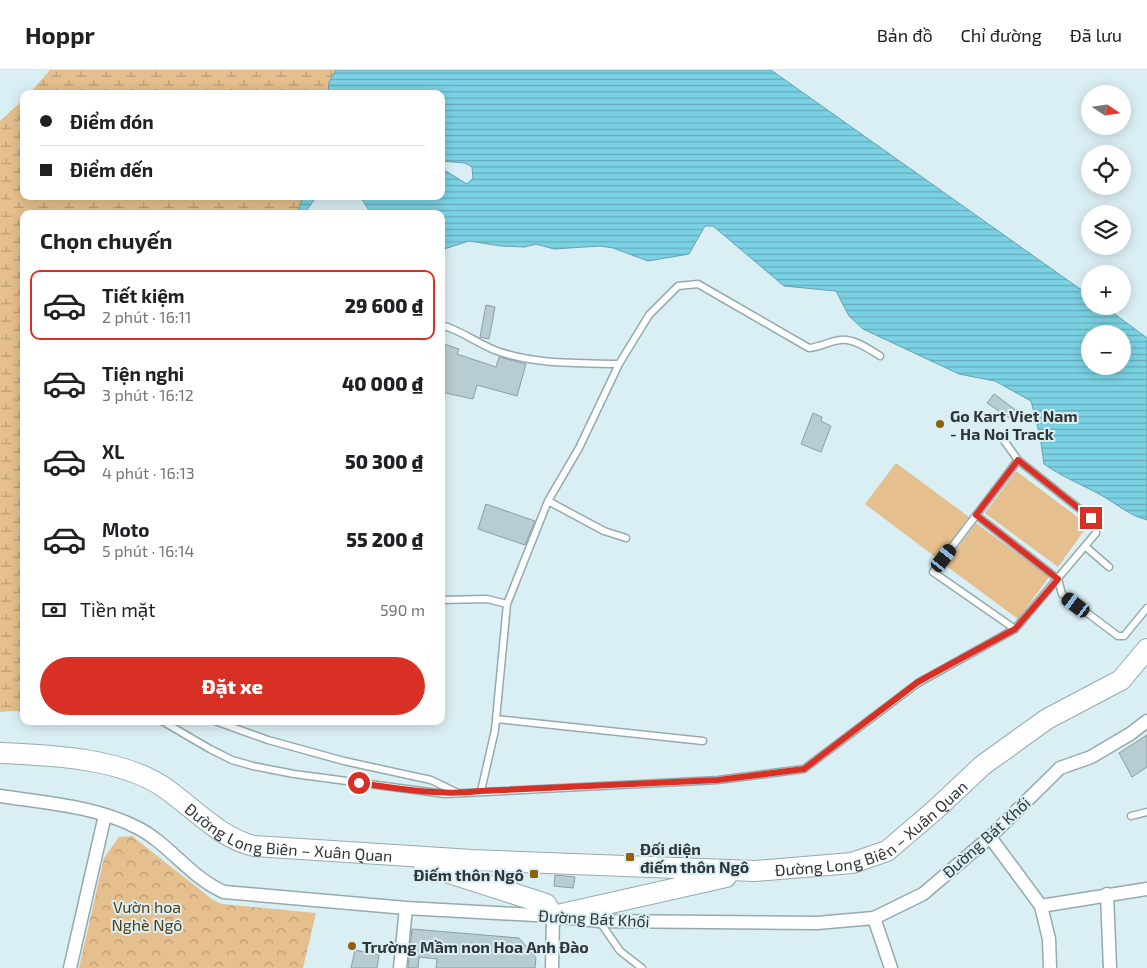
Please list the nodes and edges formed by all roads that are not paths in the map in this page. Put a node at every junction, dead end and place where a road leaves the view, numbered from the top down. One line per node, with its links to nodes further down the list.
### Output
1 (445, 327): 3 (lane)
2 (880, 356): 3 (lane)
3 (619, 364): 6 (lane)
4 (1005, 442): 5 (lane)
5 (1018, 460): 7 (lane); 9 (lane)
6 (548, 501): 8 (lane); 13 (lane)
7 (976, 515): 11 (lane); 15 (lane)
8 (626, 538)
9 (1086, 547): 10 (lane); 11 (lane)
10 (1109, 567)
11 (1058, 579): 14 (lane); 15 (lane)
12 (445, 600): 13 (lane)
13 (507, 604): 17 (lane)
14 (1147, 608)
15 (1015, 629): 25 (lane)
16 (1147, 650): 33 (main road, Đường Long Biên – Xuân Quan)
17 (496, 719): 21 (lane); 25 (lane)
18 (1147, 721): 31 (street, Đường Bát Khối)
19 (169, 725): 26 (lane)
20 (226, 725): 26 (lane)
21 (703, 741)
22 (0, 753): 23 (main road, Đường Long Biên – Xuân Quan)
23 (37, 754): 24 (main road); 32 (main road, Đường Long Biên – Xuân Quan)
24 (0, 766)
25 (481, 791): 26 (lane)
26 (459, 794)
27 (0, 796): 29 (street, Đường Bát Khối)
28 (1147, 812): 30 (lane)
29 (105, 815): 37 (street, Đường Bát Khối); 41 (street)
30 (1131, 816)
31 (990, 837): 36 (street); 39 (street, Đường Bát Khối)
32 (396, 856): 33 (main road, Đường Long Biên – Xuân Quan); 38 (main road)
33 (755, 871): 38 (main road)
34 (1147, 889): 35 (street)
35 (1107, 894): 36 (street); 47 (street)
36 (1041, 906): 46 (street)
37 (406, 908): 38 (street, Đường Bát Khối); 42 (street)
38 (554, 916): 40 (street, Đường Bát Khối); 43 (street)
39 (874, 918): 40 (street, Đường Bát Khối); 45 (street)
40 (599, 921): 44 (lane)
41 (70, 968)
42 (400, 968)
43 (552, 968)
44 (642, 968)
45 (891, 968)
46 (1050, 968)
47 (1110, 968)

